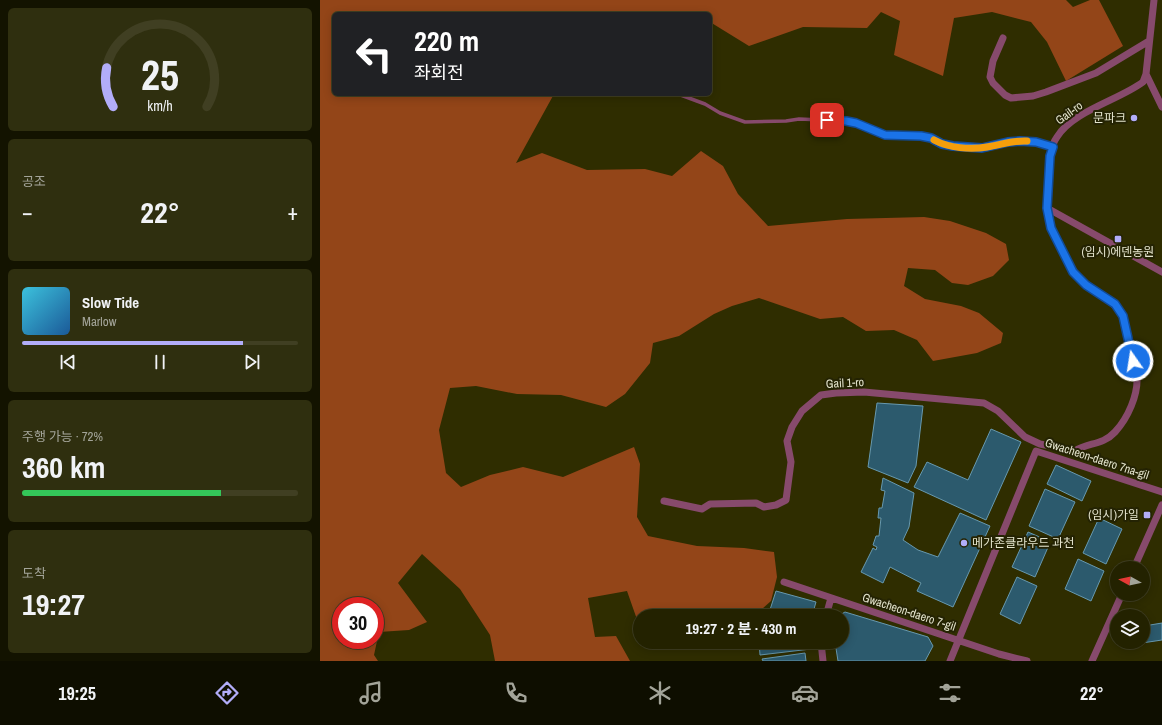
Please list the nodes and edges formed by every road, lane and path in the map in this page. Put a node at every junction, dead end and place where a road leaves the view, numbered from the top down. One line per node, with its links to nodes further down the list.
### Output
1 (1154, 0): 3 (street)
2 (1003, 38): 3 (street)
3 (1149, 41): 4 (street)
4 (1146, 74): 6 (street); 7 (street, Gail-ro)
5 (683, 96): 7 (lane)
6 (1162, 107)
7 (1053, 147): 8 (street, Gail-ro)
8 (1047, 208): 9 (street); 10 (street, Gail-ro)
9 (1162, 272)
10 (1075, 451): 12 (street, Gail 1-ro)
11 (1162, 492): 19 (street, Gwacheon-daero 7na-gil)
12 (664, 500)
13 (1162, 505): 14 (street)
14 (1137, 561)
15 (784, 582): 16 (street, Gwacheon-daero 7-gil)
16 (831, 598): 18 (street); 19 (street, Gwacheon-daero 7-gil)
17 (1119, 601): 24 (street)
18 (828, 609)
19 (958, 640): 22 (street, Gwacheon-daero 7na-gil); 23 (street, Gwacheon-daero 7-gil)
20 (822, 649): 21 (street)
21 (823, 661)
22 (950, 661)
23 (1027, 661)
24 (1092, 661)

